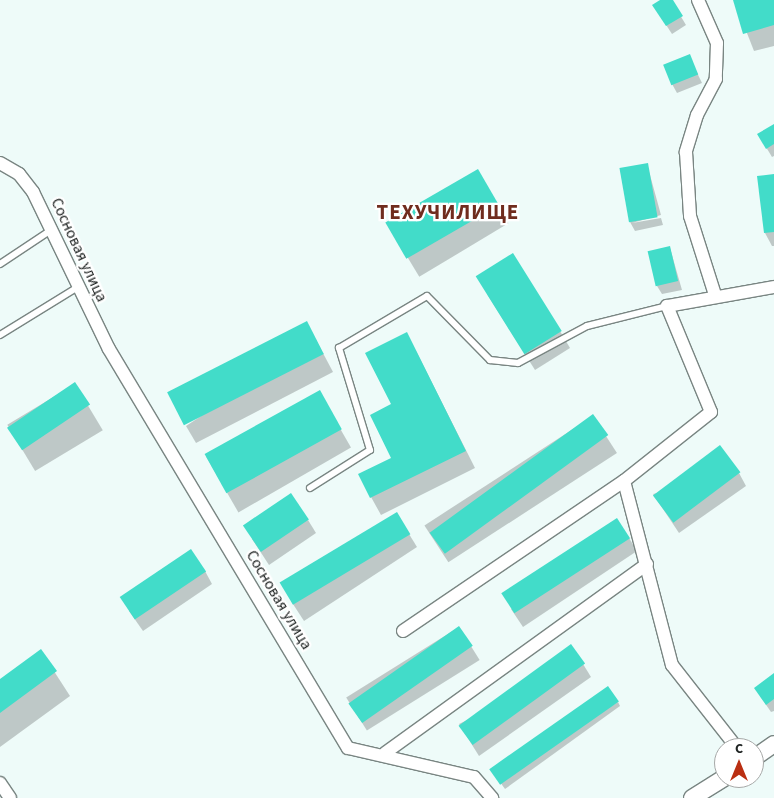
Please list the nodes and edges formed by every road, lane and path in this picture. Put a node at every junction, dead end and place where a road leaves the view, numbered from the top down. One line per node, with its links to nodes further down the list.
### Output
1 (698, 0): 7 (street)
2 (0, 163): 3 (street, Сосновая улица)
3 (51, 230): 4 (lane); 5 (street, Сосновая улица)
4 (0, 264)
5 (78, 287): 9 (lane); 15 (street, Сосновая улица)
6 (774, 287): 7 (street)
7 (715, 295): 8 (street)
8 (667, 306): 10 (street); 11 (lane)
9 (0, 335)
10 (624, 481): 12 (street); 13 (street)
11 (310, 488)
12 (647, 564): 14 (street); 15 (street)
13 (403, 631)
14 (729, 738)
15 (385, 753): 19 (street)
16 (0, 784): 18 (street)
17 (714, 784): 20 (street)
18 (10, 798)
19 (492, 798)
20 (692, 798)

